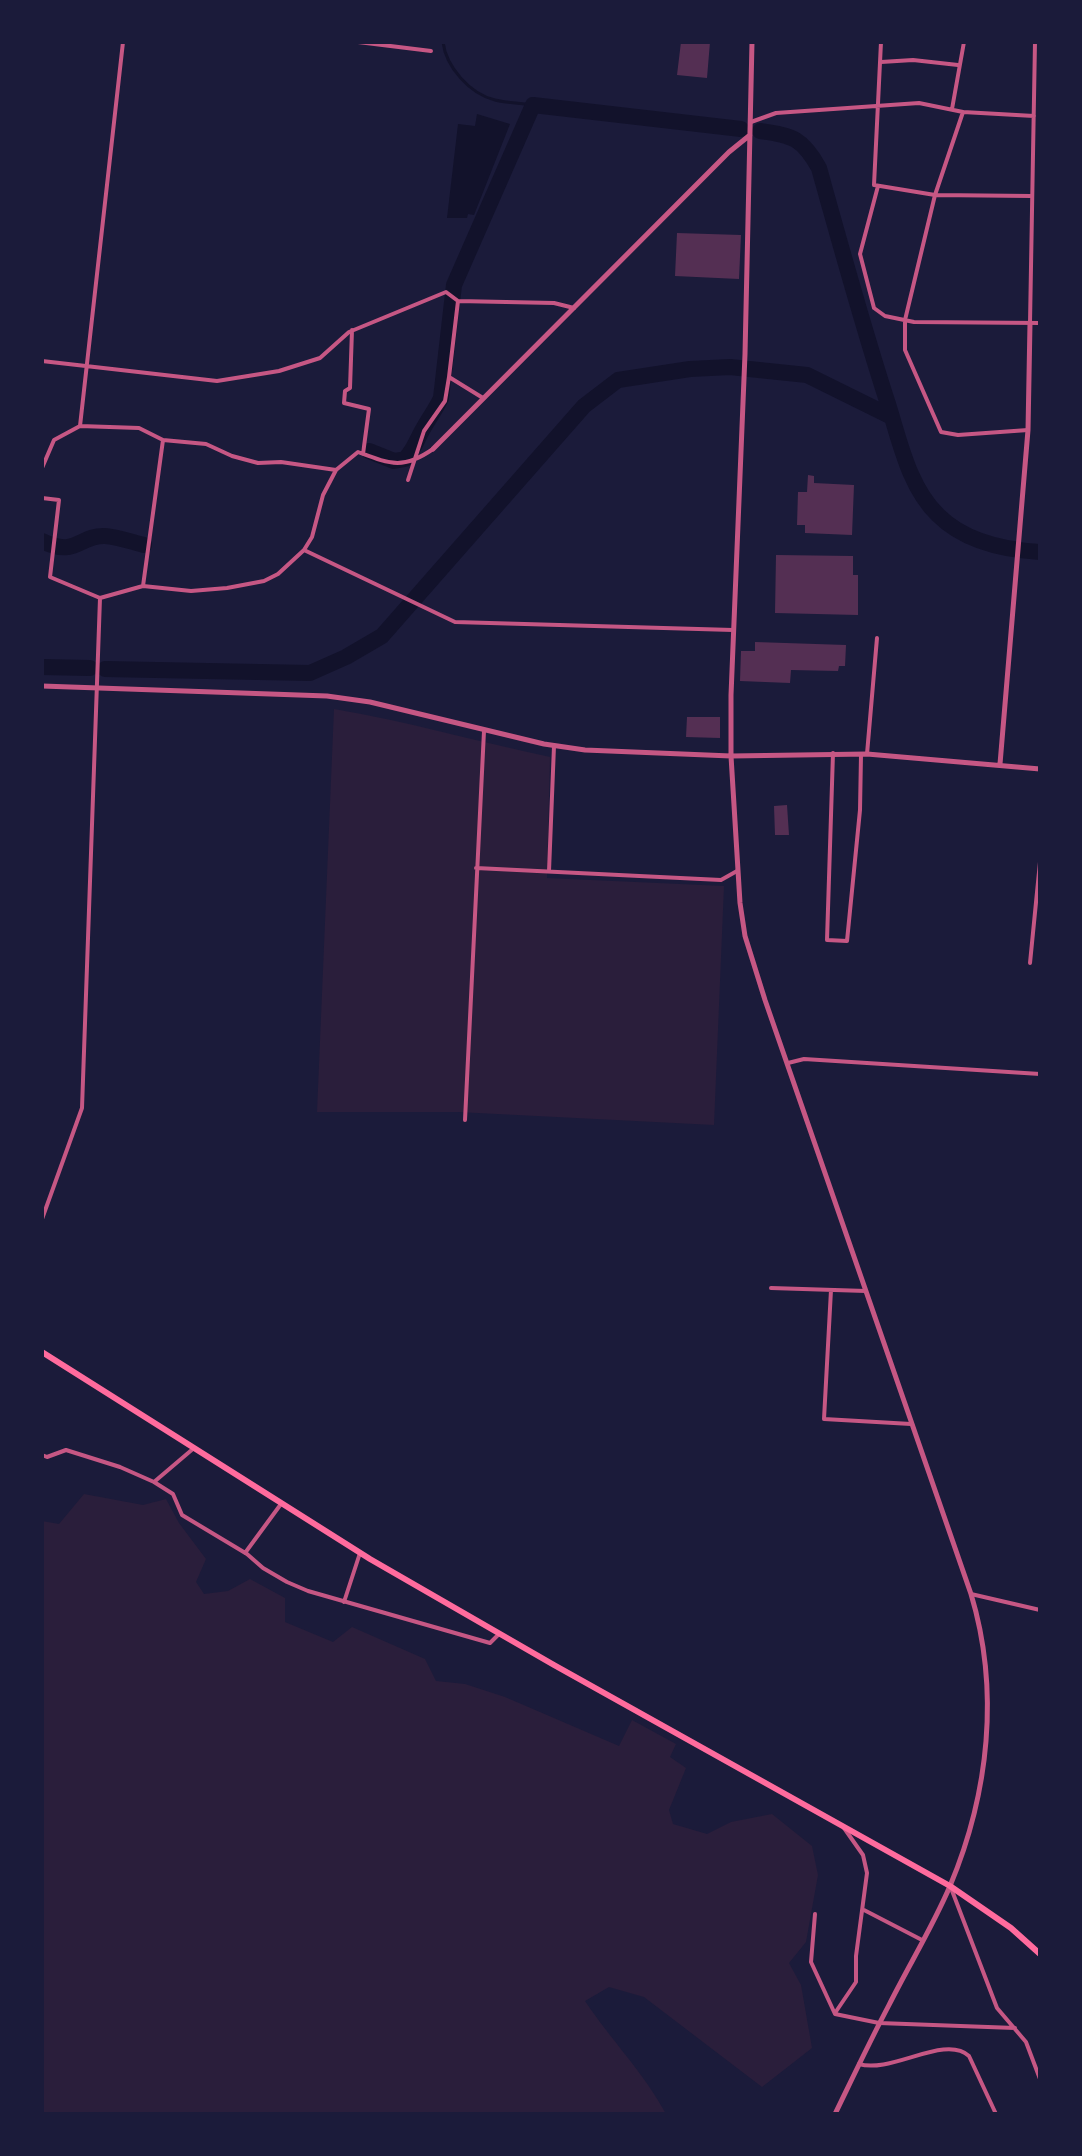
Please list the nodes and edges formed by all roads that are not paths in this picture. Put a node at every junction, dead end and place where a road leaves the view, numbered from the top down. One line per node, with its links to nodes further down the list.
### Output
1 (123, 42): 26 (street)
2 (358, 42): 7 (street)
3 (752, 42): 14 (street)
4 (881, 42): 8 (street)
5 (964, 42): 9 (street)
6 (1035, 42): 13 (street)
7 (431, 51)
8 (880, 62): 9 (street); 10 (street)
9 (958, 65): 11 (street)
10 (877, 106): 11 (street); 14 (street); 16 (street)
11 (952, 109): 12 (street)
12 (963, 112): 13 (street); 17 (street)
13 (1034, 116): 18 (street)
14 (751, 122): 15 (street)
15 (750, 135): 20 (street); 42 (street)
16 (878, 186): 17 (street); 21 (street)
17 (935, 195): 18 (street); 21 (street)
18 (1031, 196): 22 (street)
19 (457, 300): 20 (street); 24 (street); 27 (street)
20 (574, 308): 28 (street)
21 (905, 320): 22 (street); 30 (street)
22 (1030, 323): 23 (street); 30 (street)
23 (1040, 323)
24 (352, 330): 26 (street); 33 (street)
25 (42, 361): 26 (street)
26 (87, 366): 29 (street)
27 (449, 377): 28 (street); 34 (street)
28 (483, 398): 32 (street)
29 (80, 426): 31 (street); 35 (street)
30 (1028, 430): 51 (street)
31 (163, 440): 36 (street); 40 (street)
32 (433, 449): 34 (street)
33 (363, 454): 34 (street); 36 (street)
34 (414, 459): 37 (street)
35 (42, 468)
36 (336, 470): 39 (street)
37 (408, 480)
38 (42, 498): 41 (street)
39 (304, 550): 40 (street); 42 (street)
40 (143, 586): 41 (street)
41 (100, 598): 45 (street)
42 (734, 630): 50 (street)
43 (877, 638): 49 (street)
44 (42, 686): 45 (street)
45 (97, 689): 46 (street); 61 (street)
46 (484, 731): 47 (street); 54 (street)
47 (554, 746): 50 (street); 55 (street)
48 (833, 753): 49 (street); 49 (street); 50 (street)
49 (864, 754): 51 (street)
50 (731, 756): 56 (street)
51 (1000, 764): 52 (street)
52 (1040, 769)
53 (1040, 862): 57 (street)
54 (476, 868): 55 (street); 60 (street)
55 (549, 871): 56 (street)
56 (737, 871): 58 (street)
57 (1030, 963)
58 (788, 1063): 59 (street); 64 (street)
59 (1040, 1074)
60 (465, 1120)
61 (42, 1219)
62 (771, 1288): 63 (street)
63 (831, 1290): 64 (street); 66 (street)
64 (866, 1291): 66 (street)
65 (42, 1352): 67 (highway)
66 (911, 1424): 73 (street)
67 (194, 1448): 69 (street); 70 (highway)
68 (42, 1455): 69 (street)
69 (154, 1482): 71 (street)
70 (281, 1504): 71 (street); 72 (highway)
71 (245, 1553): 74 (street)
72 (360, 1553): 74 (street); 76 (highway)
73 (971, 1594): 75 (street); 78 (street)
74 (344, 1602): 76 (street)
75 (1040, 1610)
76 (499, 1634): 77 (highway)
77 (843, 1826): 78 (highway); 79 (street)
78 (950, 1886): 81 (street); 82 (highway); 85 (street)
79 (863, 1910): 81 (street); 83 (street)
80 (815, 1914): 83 (street)
81 (922, 1940): 84 (street)
82 (1040, 1954)
83 (835, 2014): 84 (street)
84 (879, 2023): 85 (street); 86 (street)
85 (1015, 2028): 87 (street)
86 (859, 2064): 88 (street); 89 (street)
87 (1040, 2079)
88 (835, 2114)
89 (996, 2114)

